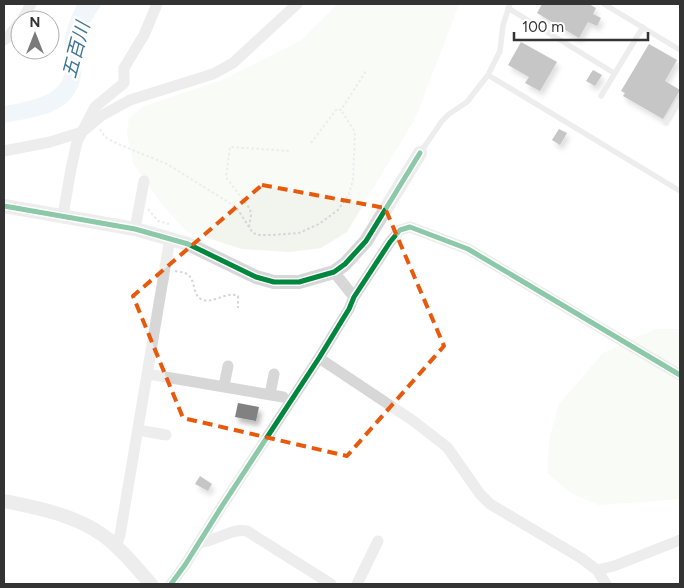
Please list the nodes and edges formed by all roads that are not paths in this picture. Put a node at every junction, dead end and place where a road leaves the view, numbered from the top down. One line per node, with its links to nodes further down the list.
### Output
1 (157, 4): 12 (street)
2 (297, 4): 12 (street)
3 (604, 4): 5 (lane)
4 (509, 6): 7 (lane); 8 (lane)
5 (643, 28): 6 (lane); 7 (lane)
6 (680, 50)
7 (614, 73): 9 (lane)
8 (488, 75): 14 (lane); 16 (lane)
9 (602, 96)
10 (680, 100): 11 (lane)
11 (666, 123)
12 (82, 132): 13 (street); 18 (street)
13 (4, 151)
14 (420, 153): 21 (street)
15 (144, 182): 19 (street)
16 (680, 191)
17 (4, 206): 18 (street)
18 (63, 215): 19 (street)
19 (135, 229): 20 (street)
20 (169, 231): 21 (street); 25 (street)
21 (334, 272): 22 (street)
22 (354, 297): 23 (street); 27 (street)
23 (319, 358): 36 (street); 38 (street)
24 (228, 366): 28 (street)
25 (148, 374): 28 (street); 31 (street)
26 (274, 374): 29 (street)
27 (680, 375)
28 (224, 386): 29 (street)
29 (270, 394): 30 (street)
30 (283, 396)
31 (138, 430): 32 (street); 37 (street)
32 (166, 435)
33 (4, 501): 37 (street)
34 (680, 540): 38 (street)
35 (378, 541): 42 (street)
36 (198, 543): 40 (street); 41 (street)
37 (116, 546): 39 (street)
38 (597, 570): 43 (street)
39 (151, 584)
40 (171, 584)
41 (331, 584)
42 (357, 584)
43 (606, 584)

